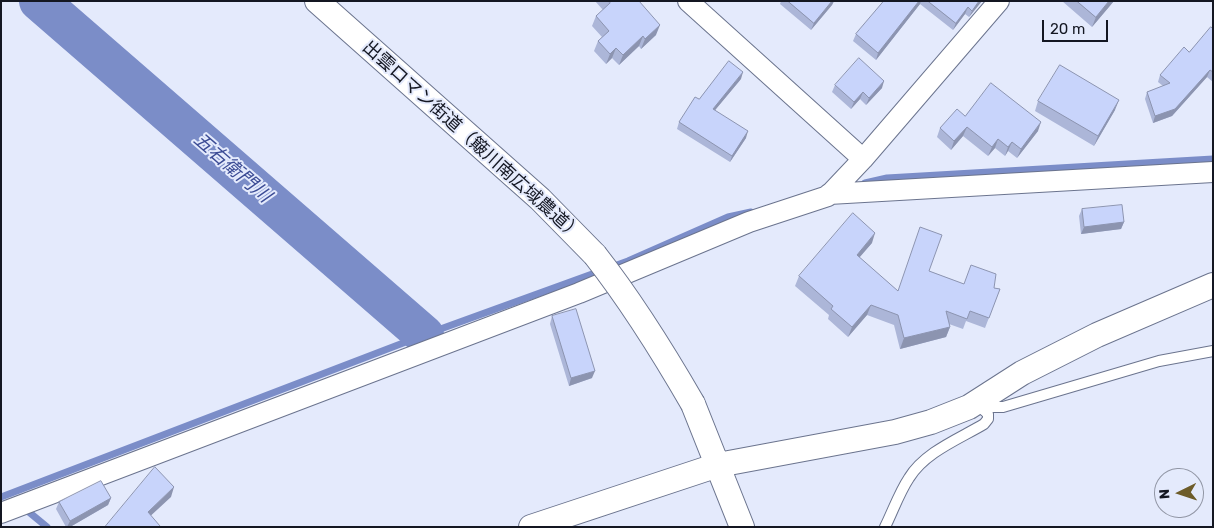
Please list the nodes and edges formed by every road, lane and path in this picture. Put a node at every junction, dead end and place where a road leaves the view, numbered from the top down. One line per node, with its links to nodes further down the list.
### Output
1 (317, 1): 10 (street, 出雲ロマン街道（簸川南広域農道）, bridge)
2 (688, 1): 4 (street)
3 (999, 1): 4 (street)
4 (863, 159): 6 (street)
5 (1213, 172): 6 (street)
6 (830, 194): 11 (street)
7 (1207, 292): 9 (street)
8 (1213, 351): 9 (lane)
9 (974, 407): 10 (street); 14 (lane)
10 (718, 465): 12 (street, 出雲ロマン街道（簸川南広域農道）); 13 (street)
11 (1, 513)
12 (738, 518)
13 (530, 527)
14 (885, 527)

